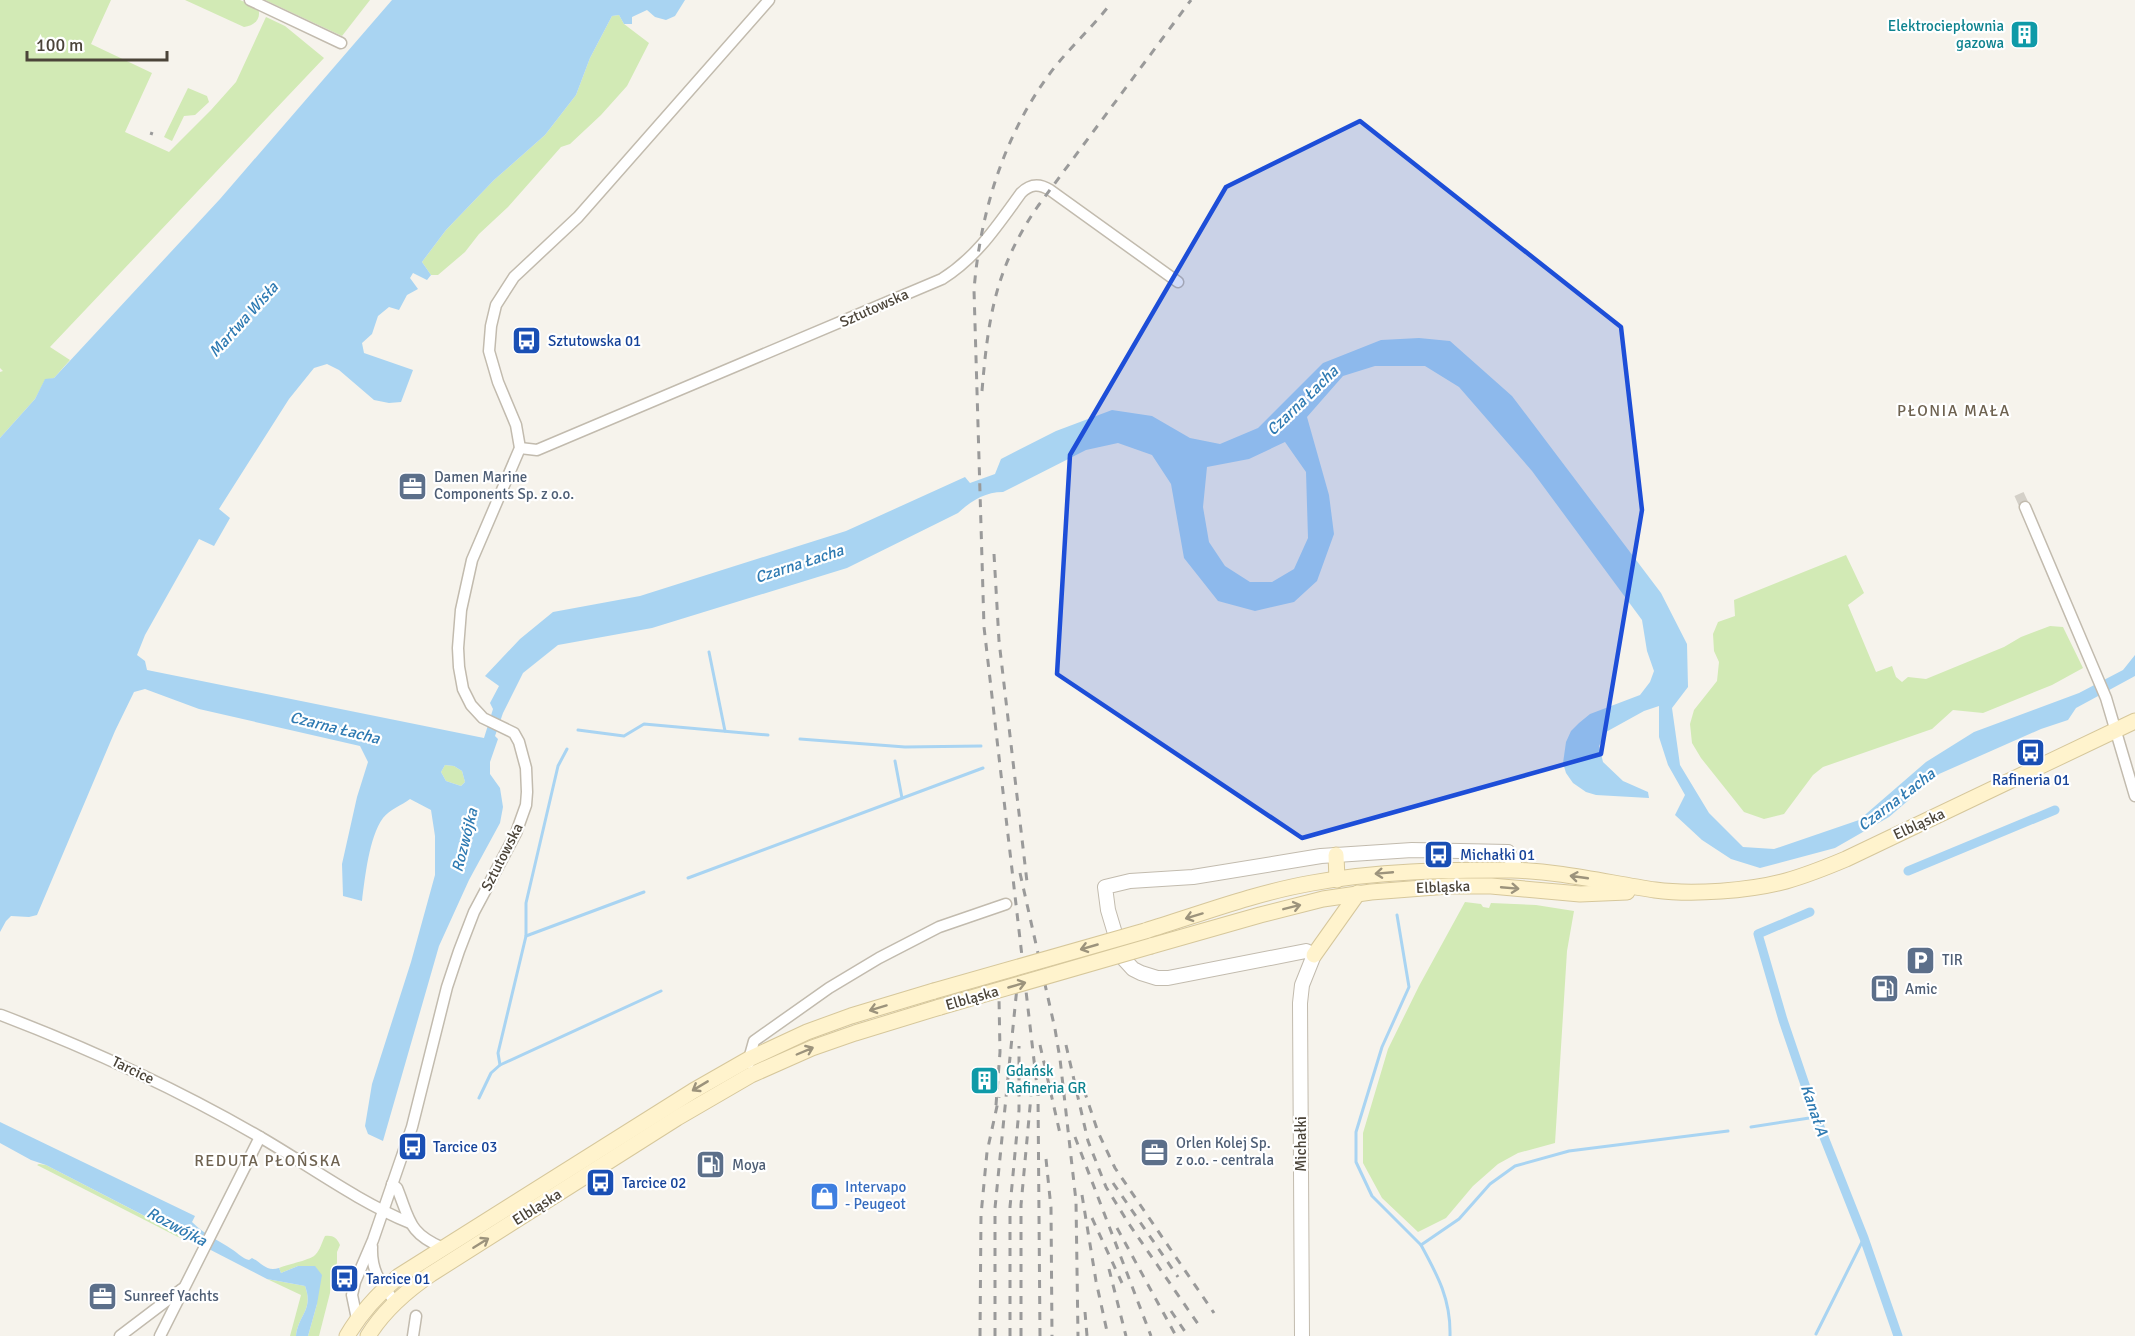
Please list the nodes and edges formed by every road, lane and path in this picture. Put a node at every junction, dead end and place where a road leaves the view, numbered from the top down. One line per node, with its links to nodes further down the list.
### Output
1 (250, 0): 3 (street)
2 (769, 0): 5 (street)
3 (341, 43)
4 (1178, 282): 5 (street, Sztutowska)
5 (520, 448): 24 (street, Sztutowska)
6 (2025, 507): 8 (street)
7 (2135, 721): 8 (main road, Elbląska)
8 (2115, 730): 9 (street); 13 (main road, Elbląska)
9 (2135, 796)
10 (1336, 855): 11 (street); 12 (main road); 19 (street)
11 (1515, 870): 12 (main road, Elbląska, one-way to 12); 13 (main road, Elbląska, one-way to 11)
12 (1337, 880): 18 (main road, Elbląska, one-way to 18)
13 (1657, 890): 14 (main road, Elbląska, one-way to 13)
14 (1358, 893): 15 (main road, Elbląska); 17 (main road)
15 (1323, 899): 17 (main road); 18 (main road, Elbląska, one-way to 15)
16 (1006, 904): 21 (street)
17 (1337, 922): 19 (main road)
18 (1148, 938): 21 (main road, Elbląska, one-way to 21, bridge); 22 (main road, Elbląska, one-way to 18, bridge)
19 (1314, 955): 39 (street, Michałki)
20 (1, 1015): 23 (street, Tarcice)
21 (749, 1059): 22 (street); 28 (main road, Elbląska, one-way to 28)
22 (751, 1075): 31 (main road, Elbląska, one-way to 22)
23 (260, 1137): 25 (street, Tarcice); 29 (street)
24 (392, 1184): 25 (street, Sztutowska); 26 (street)
25 (382, 1211): 26 (street, Tarcice); 27 (street, Sztutowska)
26 (410, 1222): 28 (street)
27 (373, 1240): 30 (street, Sztutowska); 33 (street, Sztutowska)
28 (442, 1248): 30 (main road, Elbląska)
29 (185, 1286): 34 (street); 35 (street)
30 (385, 1288): 31 (street, Sztutowska); 33 (main road, Elbląska)
31 (395, 1302): 37 (main road, Elbląska)
32 (416, 1316): 38 (street)
33 (357, 1319): 36 (main road, Elbląska)
34 (120, 1336)
35 (160, 1336)
36 (347, 1336)
37 (368, 1336)
38 (413, 1336)
39 (1302, 1336)

